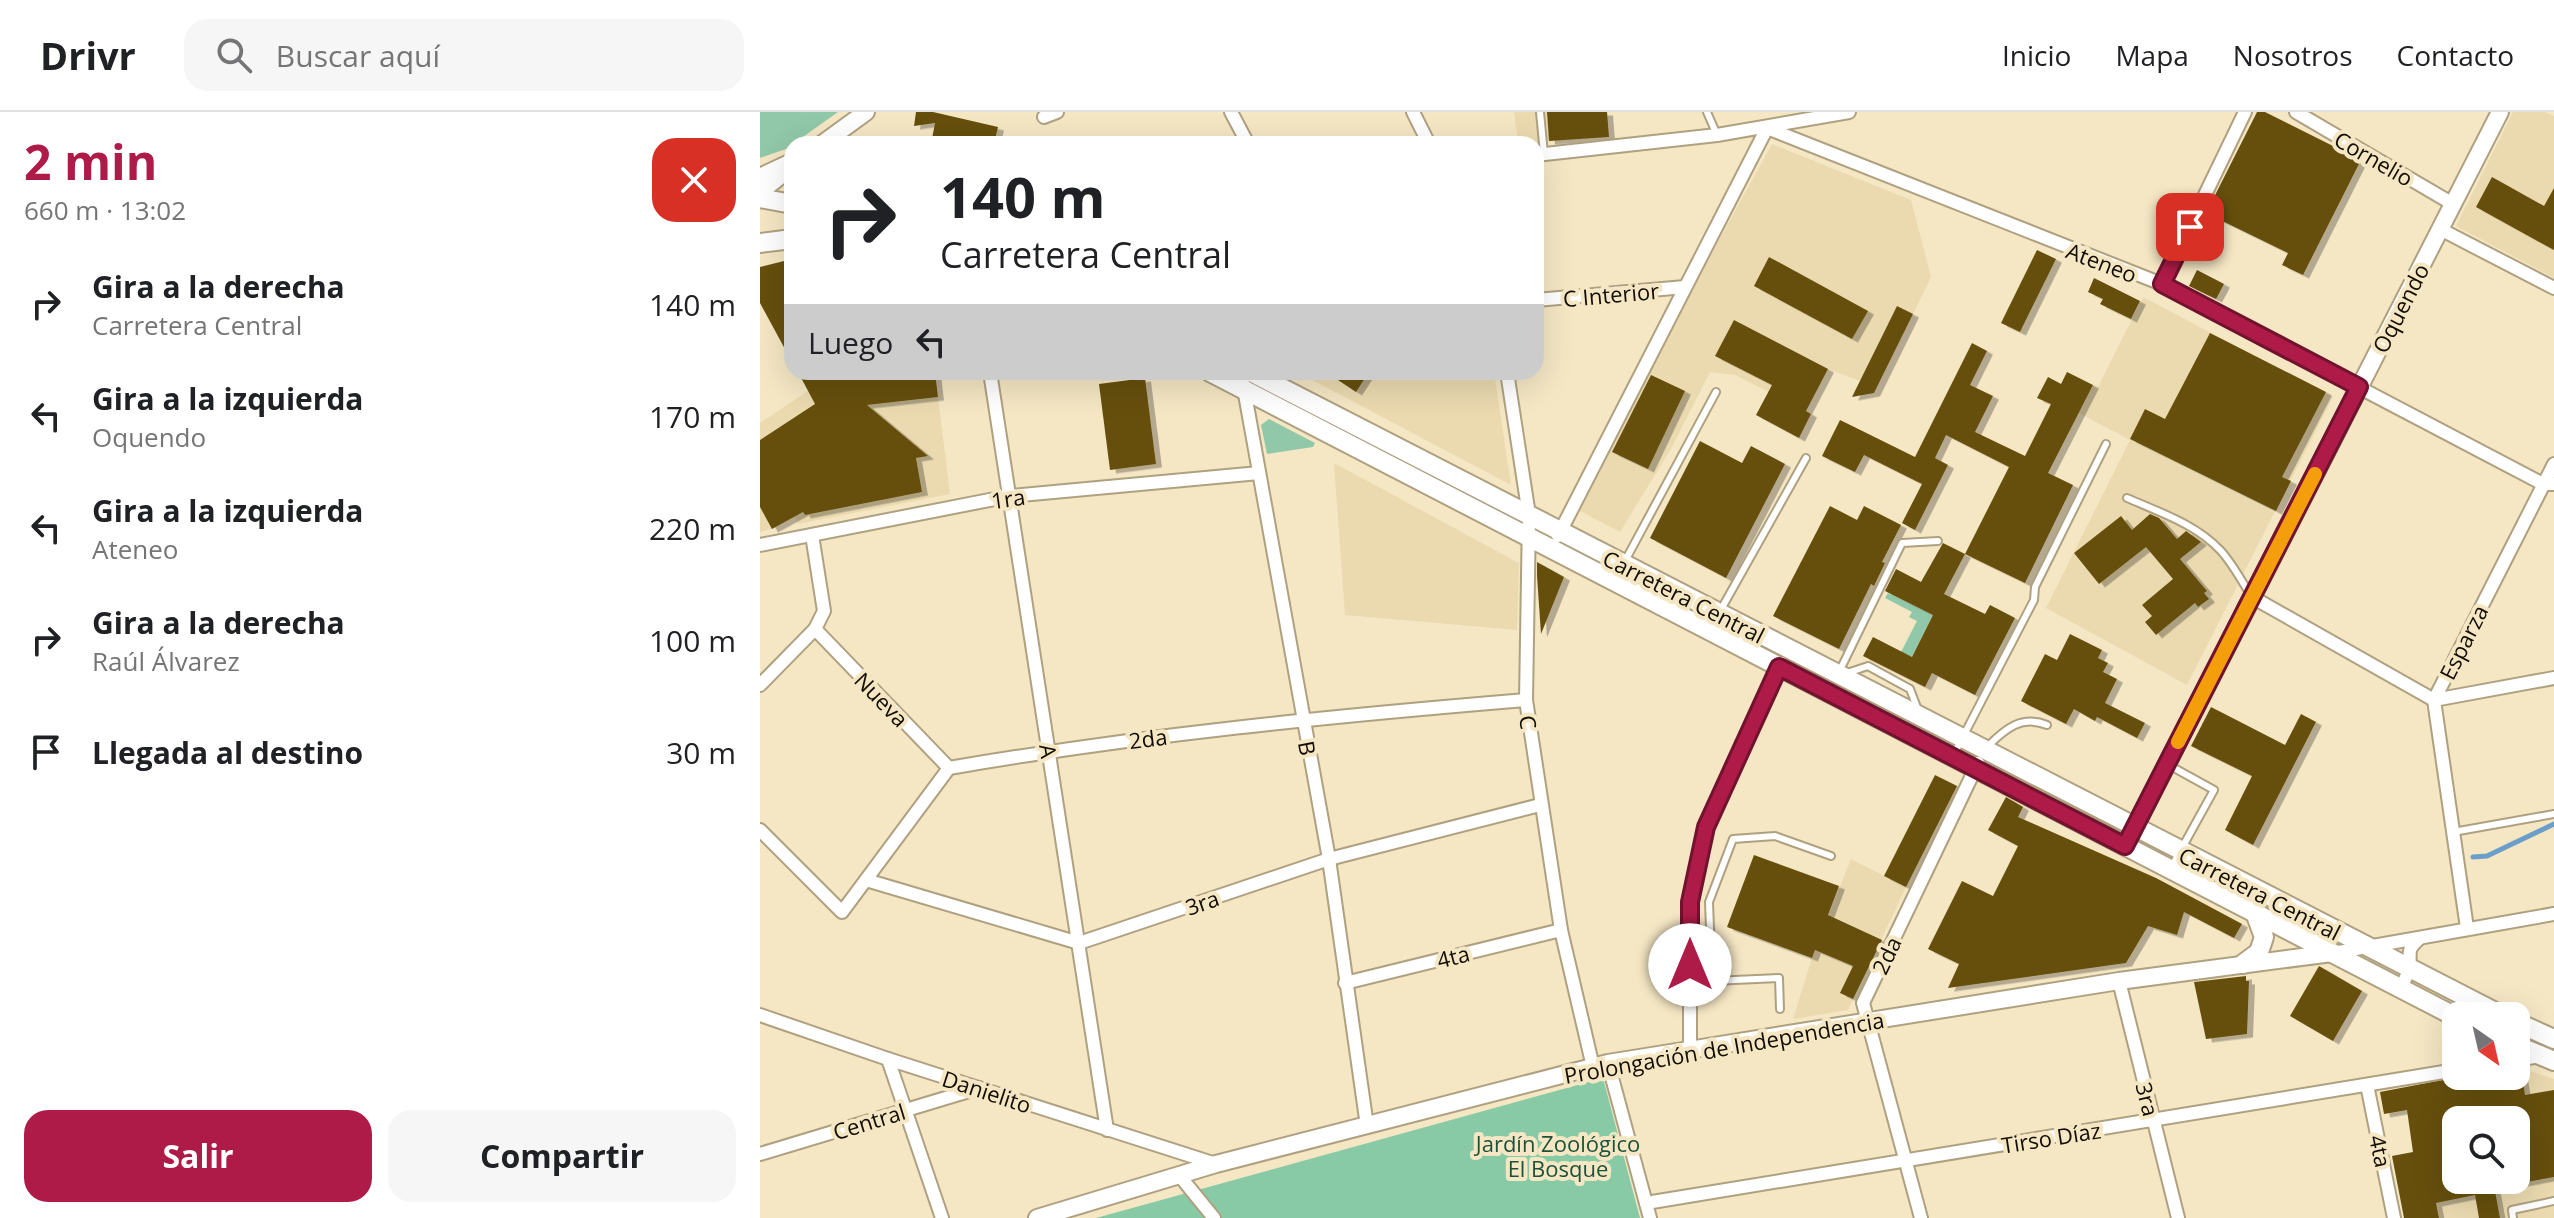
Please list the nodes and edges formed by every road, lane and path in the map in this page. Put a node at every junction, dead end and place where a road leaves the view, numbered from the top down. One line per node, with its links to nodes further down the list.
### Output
1 (866, 112): 14 (street)
2 (1057, 112): 11 (street)
3 (1231, 112): 15 (street)
4 (1413, 112): 16 (street)
5 (1540, 112): 17 (lane)
6 (1707, 112): 13 (lane)
7 (1849, 112): 12 (street)
8 (2245, 112): 28 (street)
9 (2296, 112): 24 (street, Cornelio)
10 (2500, 112): 24 (street, Oquendo)
11 (1044, 117)
12 (1767, 128): 13 (street); 28 (street, Ateneo); 29 (street)
13 (1717, 135): 18 (street)
14 (833, 136)
15 (1244, 136)
16 (1425, 136)
17 (1540, 136)
18 (1544, 154)
19 (784, 168): 21 (main road)
20 (784, 172): 22 (street)
21 (760, 178)
22 (760, 195): 23 (main road)
23 (784, 202)
24 (2453, 204): 25 (street, Oquendo)
25 (2440, 229): 30 (street); 37 (street, Oquendo)
26 (784, 240): 27 (main road)
27 (760, 243)
28 (2162, 284): 37 (street, Ateneo)
29 (1685, 287): 31 (street, C Interior); 47 (street)
30 (2554, 288)
31 (1544, 299)
32 (991, 380): 44 (street, A)
33 (1245, 380): 42 (street, B)
34 (1249, 380): 46 (main road, Carretera Central)
35 (1249, 380): 49 (main road, Carretera Central)
36 (1508, 380): 46 (street, C)
37 (2359, 387): 43 (street, Ateneo); 54 (street, Oquendo)
38 (1716, 392): 53 (lane)
39 (2106, 444): 67 (lane)
40 (1806, 458): 55 (lane)
41 (2554, 464): 43 (street, Esparza)
42 (1259, 473): 44 (street, 1ra); 65 (street, B)
43 (2549, 484): 64 (street, Esparza)
44 (1010, 496): 48 (street, 1ra); 69 (street, A)
45 (2127, 498): 54 (lane)
46 (1529, 515): 47 (main road, Carretera Central); 49 (street, C)
47 (1560, 532): 52 (street); 53 (main road, Carretera Central)
48 (812, 535): 51 (street, 1ra); 56 (street)
49 (1528, 537): 52 (main road, Carretera Central); 63 (street, C)
50 (1938, 541): 60 (lane)
51 (760, 545)
52 (1552, 549): 57 (main road, Carretera Central)
53 (1623, 564): 55 (main road, Carretera Central)
54 (2252, 597): 64 (street); 71 (street, Oquendo)
55 (1719, 614): 57 (lane); 58 (main road, Carretera Central)
56 (815, 629): 62 (street); 72 (street, Nueva)
57 (1709, 631): 59 (main road, Carretera Central)
58 (1787, 649): 59 (street); 60 (main road, Carretera Central)
59 (1779, 667): 70 (main road, Carretera Central); 100 (street)
60 (1838, 675): 67 (main road, Carretera Central)
61 (2554, 678): 64 (street)
62 (760, 685)
63 (1526, 700): 65 (street, 2da); 74 (street, C)
64 (2434, 700): 78 (street, Esparza)
65 (1303, 719): 69 (street, 2da); 82 (street, B)
66 (2047, 725): 68 (lane)
67 (1962, 739): 68 (main road, Carretera Central); 70 (lane)
68 (1984, 750): 73 (street, 2da); 76 (main road, Carretera Central)
69 (1049, 751): 72 (street, 2da); 91 (street, A)
70 (1952, 757): 73 (main road, Carretera Central)
71 (2167, 764): 76 (street, Oquendo); 80 (lane)
72 (949, 768): 84 (street)
73 (1975, 769): 79 (main road, Carretera Central); 105 (street, 2da)
74 (1540, 805): 82 (street, 3ra); 89 (street, C)
75 (2554, 814): 78 (lane)
76 (2134, 828): 79 (street, Oquendo); 80 (main road, Carretera Central)
77 (760, 830): 84 (street)
78 (2453, 832): 88 (street, Esparza)
79 (2125, 846): 83 (main road, Carretera Central)
80 (2180, 851): 83 (lane); 85 (main road, Carretera Central)
81 (1831, 856): 96 (lane)
82 (1329, 859): 91 (street, 3ra); 98 (street, B)
83 (2170, 870): 86 (main road, Carretera Central)
84 (866, 880): 91 (street)
85 (2261, 893): 86 (main road); 92 (main road, Carretera Central)
86 (2253, 913): 93 (main road, Carretera Central); 94 (main road)
87 (2554, 914): 88 (street, Prolongación de Independencia)
88 (2467, 928): 90 (street, Prolongación de Independencia)
89 (1561, 930): 98 (street, 4ta); 110 (street, C)
90 (2423, 936): 92 (street, Prolongación de Independencia); 95 (street)
91 (1079, 943): 117 (street, A)
92 (2365, 947): 93 (street, Prolongación de Independencia); 95 (main road, Carretera Central)
93 (2332, 953): 94 (street, Prolongación de Independencia); 99 (main road, Carretera Central)
94 (2243, 964): 97 (street, Prolongación de Independencia)
95 (2410, 970): 99 (street); 101 (main road, Carretera Central)
96 (1712, 981): 100 (lane); 102 (lane)
97 (2119, 981): 105 (street, Prolongación de Independencia); 115 (street, 3ra)
98 (1345, 983): 116 (street, B)
99 (2400, 989): 103 (main road, Carretera Central)
100 (1690, 996): 108 (street)
101 (2474, 1002)
102 (1780, 1009)
103 (2442, 1010)
104 (760, 1015): 109 (street, Danielito)
105 (1867, 1021): 108 (street, Prolongación de Independencia); 119 (street, 2da)
106 (2530, 1028): 107 (main road)
107 (2554, 1039)
108 (1690, 1050): 110 (street, Prolongación de Independencia)
109 (888, 1059): 113 (street, Danielito); 114 (street)
110 (1600, 1065): 116 (street, Prolongación de Independencia); 123 (street)
111 (2442, 1072): 112 (street, Tirso Díaz)
112 (2367, 1085): 115 (street, Tirso Díaz); 130 (street, 4ta)
113 (979, 1088): 114 (street, Central); 117 (street, Danielito)
114 (905, 1110): 118 (street, Central); 124 (street)
115 (2153, 1120): 119 (street, Tirso Díaz); 129 (street, 3ra)
116 (1367, 1126): 120 (street, Prolongación de Independencia)
117 (1107, 1130): 120 (street, Danielito)
118 (760, 1154)
119 (1905, 1161): 123 (street, Tirso Díaz); 128 (street, 2da)
120 (1216, 1164): 121 (street, Prolongación de Independencia)
121 (1179, 1175): 125 (street, Prolongación de Independencia); 126 (street)
122 (2554, 1201): 131 (lane)
123 (1646, 1203): 127 (street)
124 (942, 1218)
125 (1037, 1218)
126 (1214, 1218)
127 (1650, 1218)
128 (1921, 1218)
129 (2178, 1218)
130 (2395, 1218)
131 (2513, 1218)

